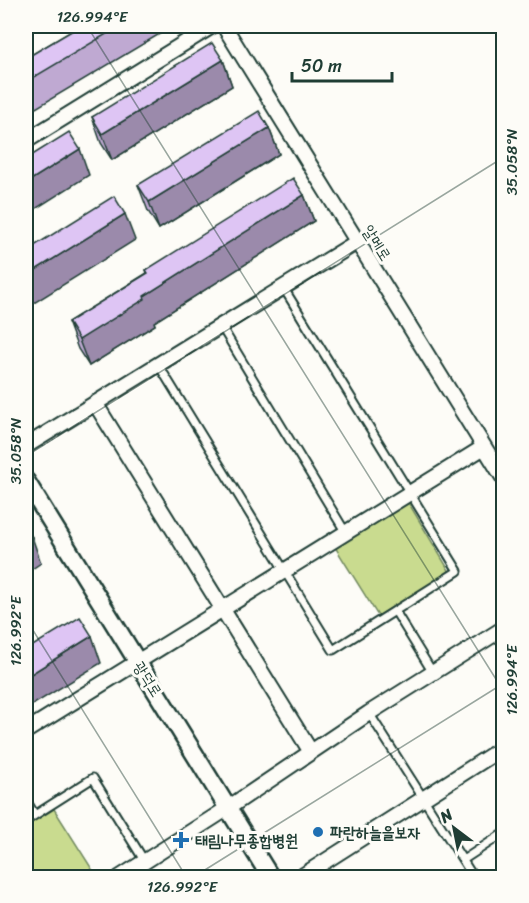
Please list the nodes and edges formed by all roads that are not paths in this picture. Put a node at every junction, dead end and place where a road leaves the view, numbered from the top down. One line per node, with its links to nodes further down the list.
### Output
1 (212, 26): 3 (street)
2 (224, 26): 4 (street, 알메로)
3 (26, 141)
4 (357, 242): 5 (street); 10 (street, 알메로)
5 (283, 287): 6 (street); 13 (lane)
6 (221, 326): 7 (street); 14 (lane)
7 (158, 364): 8 (street); 15 (lane)
8 (95, 404): 9 (street); 16 (street)
9 (26, 446)
10 (484, 447): 11 (street, 알메로); 13 (street)
11 (504, 479)
12 (26, 481): 19 (street, 광덕로)
13 (410, 493): 14 (street); 17 (lane)
14 (345, 533): 15 (street)
15 (285, 571): 16 (street); 17 (lane)
16 (222, 610): 19 (street); 24 (street)
17 (395, 611): 20 (lane)
18 (504, 628): 20 (street)
19 (137, 662): 22 (street); 27 (street, 광덕로)
20 (433, 673): 21 (street)
21 (369, 713): 24 (street); 25 (lane)
22 (26, 731)
23 (504, 747): 25 (street)
24 (310, 752): 27 (street)
25 (423, 798): 31 (lane); 35 (street)
26 (26, 800): 28 (lane)
27 (228, 808): 32 (street); 34 (street, 광덕로)
28 (35, 815): 29 (lane); 32 (lane)
29 (26, 821)
30 (504, 833): 31 (lane)
31 (463, 860): 36 (lane)
32 (145, 862): 33 (street)
33 (119, 878)
34 (271, 878)
35 (299, 878)
36 (474, 878)

